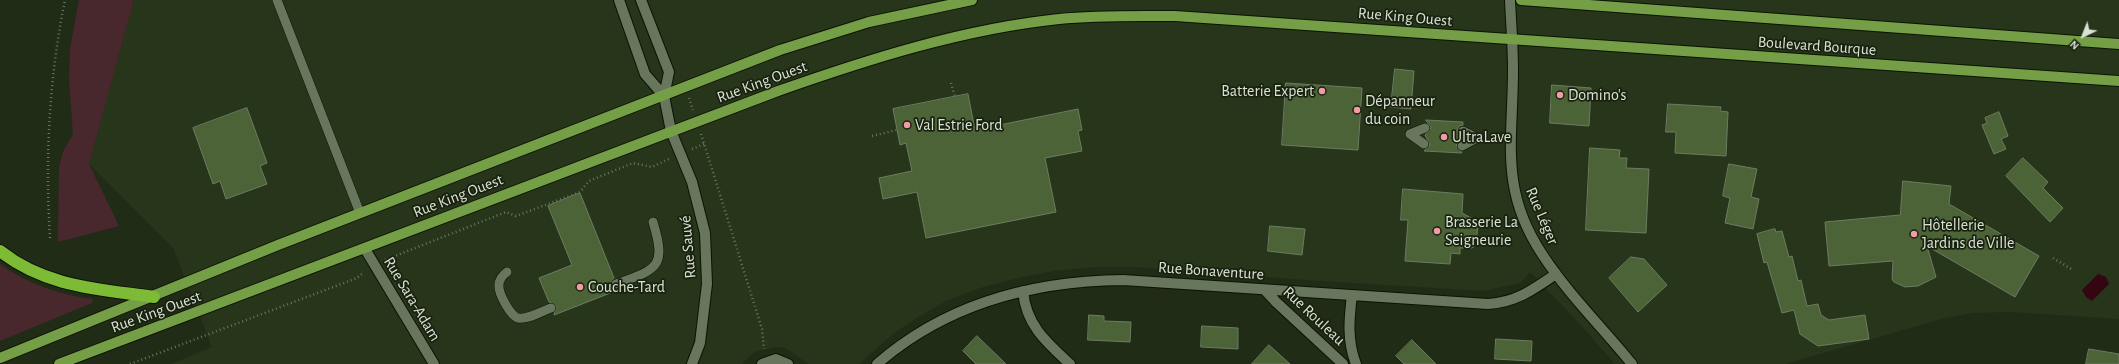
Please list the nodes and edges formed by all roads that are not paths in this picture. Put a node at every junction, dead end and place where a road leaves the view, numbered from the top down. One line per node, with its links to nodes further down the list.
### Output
1 (277, 0): 16 (lane)
2 (619, 0): 10 (street)
3 (641, 0): 10 (street)
4 (972, 0): 10 (main road, Rue King Ouest)
5 (1510, 0): 7 (street, Rue Léger)
6 (1521, 0): 8 (main road, Boulevard Bourque)
7 (1512, 40): 9 (main road, Boulevard Bourque); 12 (main road, Rue King Ouest); 21 (street, Rue Léger)
8 (2119, 44)
9 (2119, 81)
10 (664, 96): 12 (street, Rue Sauvé); 16 (main road, Rue King Ouest)
11 (1425, 128): 14 (lane)
12 (671, 131): 18 (main road, Rue King Ouest); 32 (street, Rue Sauvé)
13 (1463, 131): 15 (lane)
14 (1424, 144)
15 (1462, 146)
16 (360, 213): 26 (main road, Rue King Ouest)
17 (653, 222): 22 (lane)
18 (365, 249): 30 (main road, Rue King Ouest); 31 (street, Rue Sara-Adam)
19 (0, 251): 26 (highway)
20 (507, 272): 27 (lane)
21 (1556, 274): 25 (street, Rue Bonaventure); 38 (street, Rue Léger)
22 (616, 284)
23 (1265, 290): 24 (street, Rue Bonaventure); 25 (street, Rue Bonaventure); 36 (street, Rue Rouleau)
24 (1023, 291): 34 (street, Rue Bonaventure); 35 (street)
25 (1352, 295): 37 (street, Rue Rouleau)
26 (154, 297): 28 (main road, Rue King Ouest)
27 (551, 308)
28 (0, 358)
29 (764, 363): 33 (street)
30 (59, 364)
31 (434, 364)
32 (692, 364)
33 (788, 364)
34 (877, 364)
35 (1070, 364)
36 (1343, 364)
37 (1356, 364)
38 (1632, 364)

